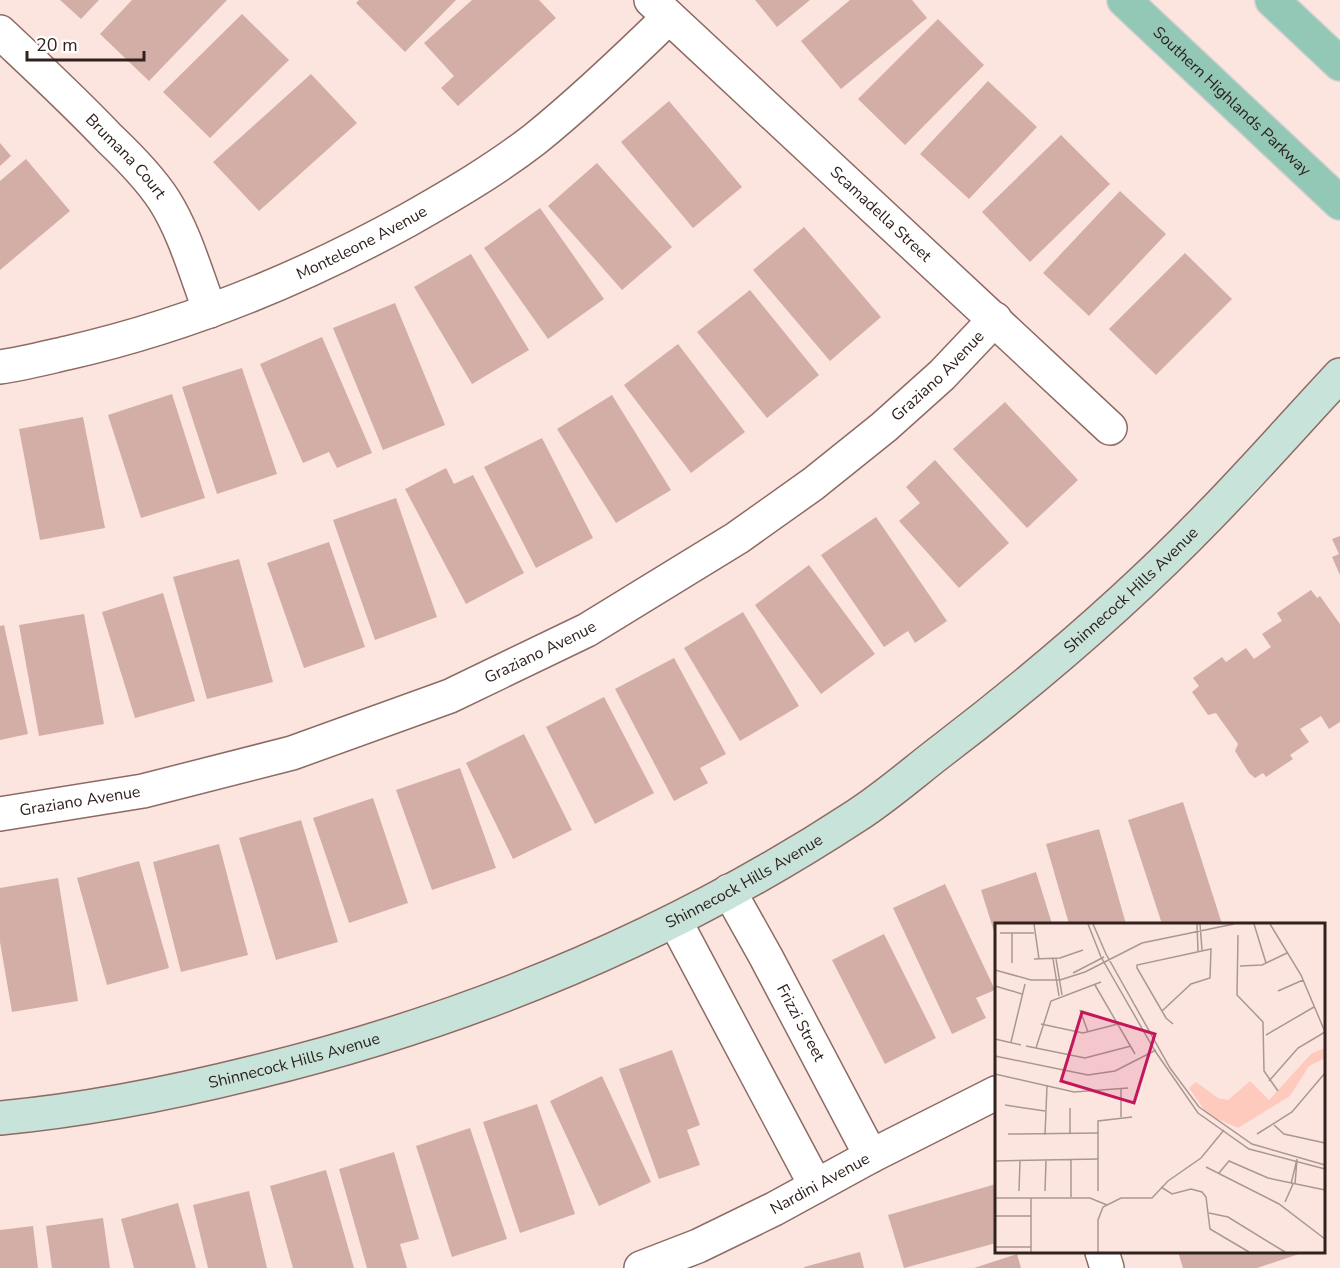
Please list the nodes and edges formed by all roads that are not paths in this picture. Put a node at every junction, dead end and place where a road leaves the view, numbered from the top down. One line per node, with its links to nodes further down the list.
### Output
1 (1124, 0): 6 (main road, Southern Highlands Parkway)
2 (1272, 0): 5 (main road)
3 (660, 8): 7 (street, Monteleone Avenue); 8 (street, Scamadella Street)
4 (0, 32): 7 (street, Brumana Court)
5 (1340, 64)
6 (1340, 202)
7 (210, 311): 9 (street, Monteleone Avenue)
8 (995, 319): 11 (street, Scamadella Street); 12 (street, Graziano Avenue)
9 (0, 367)
10 (1340, 375): 13 (street, Shinnecock Hills Avenue)
11 (1110, 428)
12 (0, 814)
13 (729, 891): 14 (street, Shinnecock Hills Avenue); 17 (street, Frizzi Street)
14 (675, 921): 16 (street, Shinnecock Hills Avenue); 18 (street)
15 (995, 1094): 17 (street, Nardini Avenue)
16 (0, 1118)
17 (871, 1156): 18 (street, Nardini Avenue)
18 (816, 1186): 20 (street, Nardini Avenue)
19 (1103, 1253): 21 (street)
20 (641, 1268)
21 (1107, 1268)

